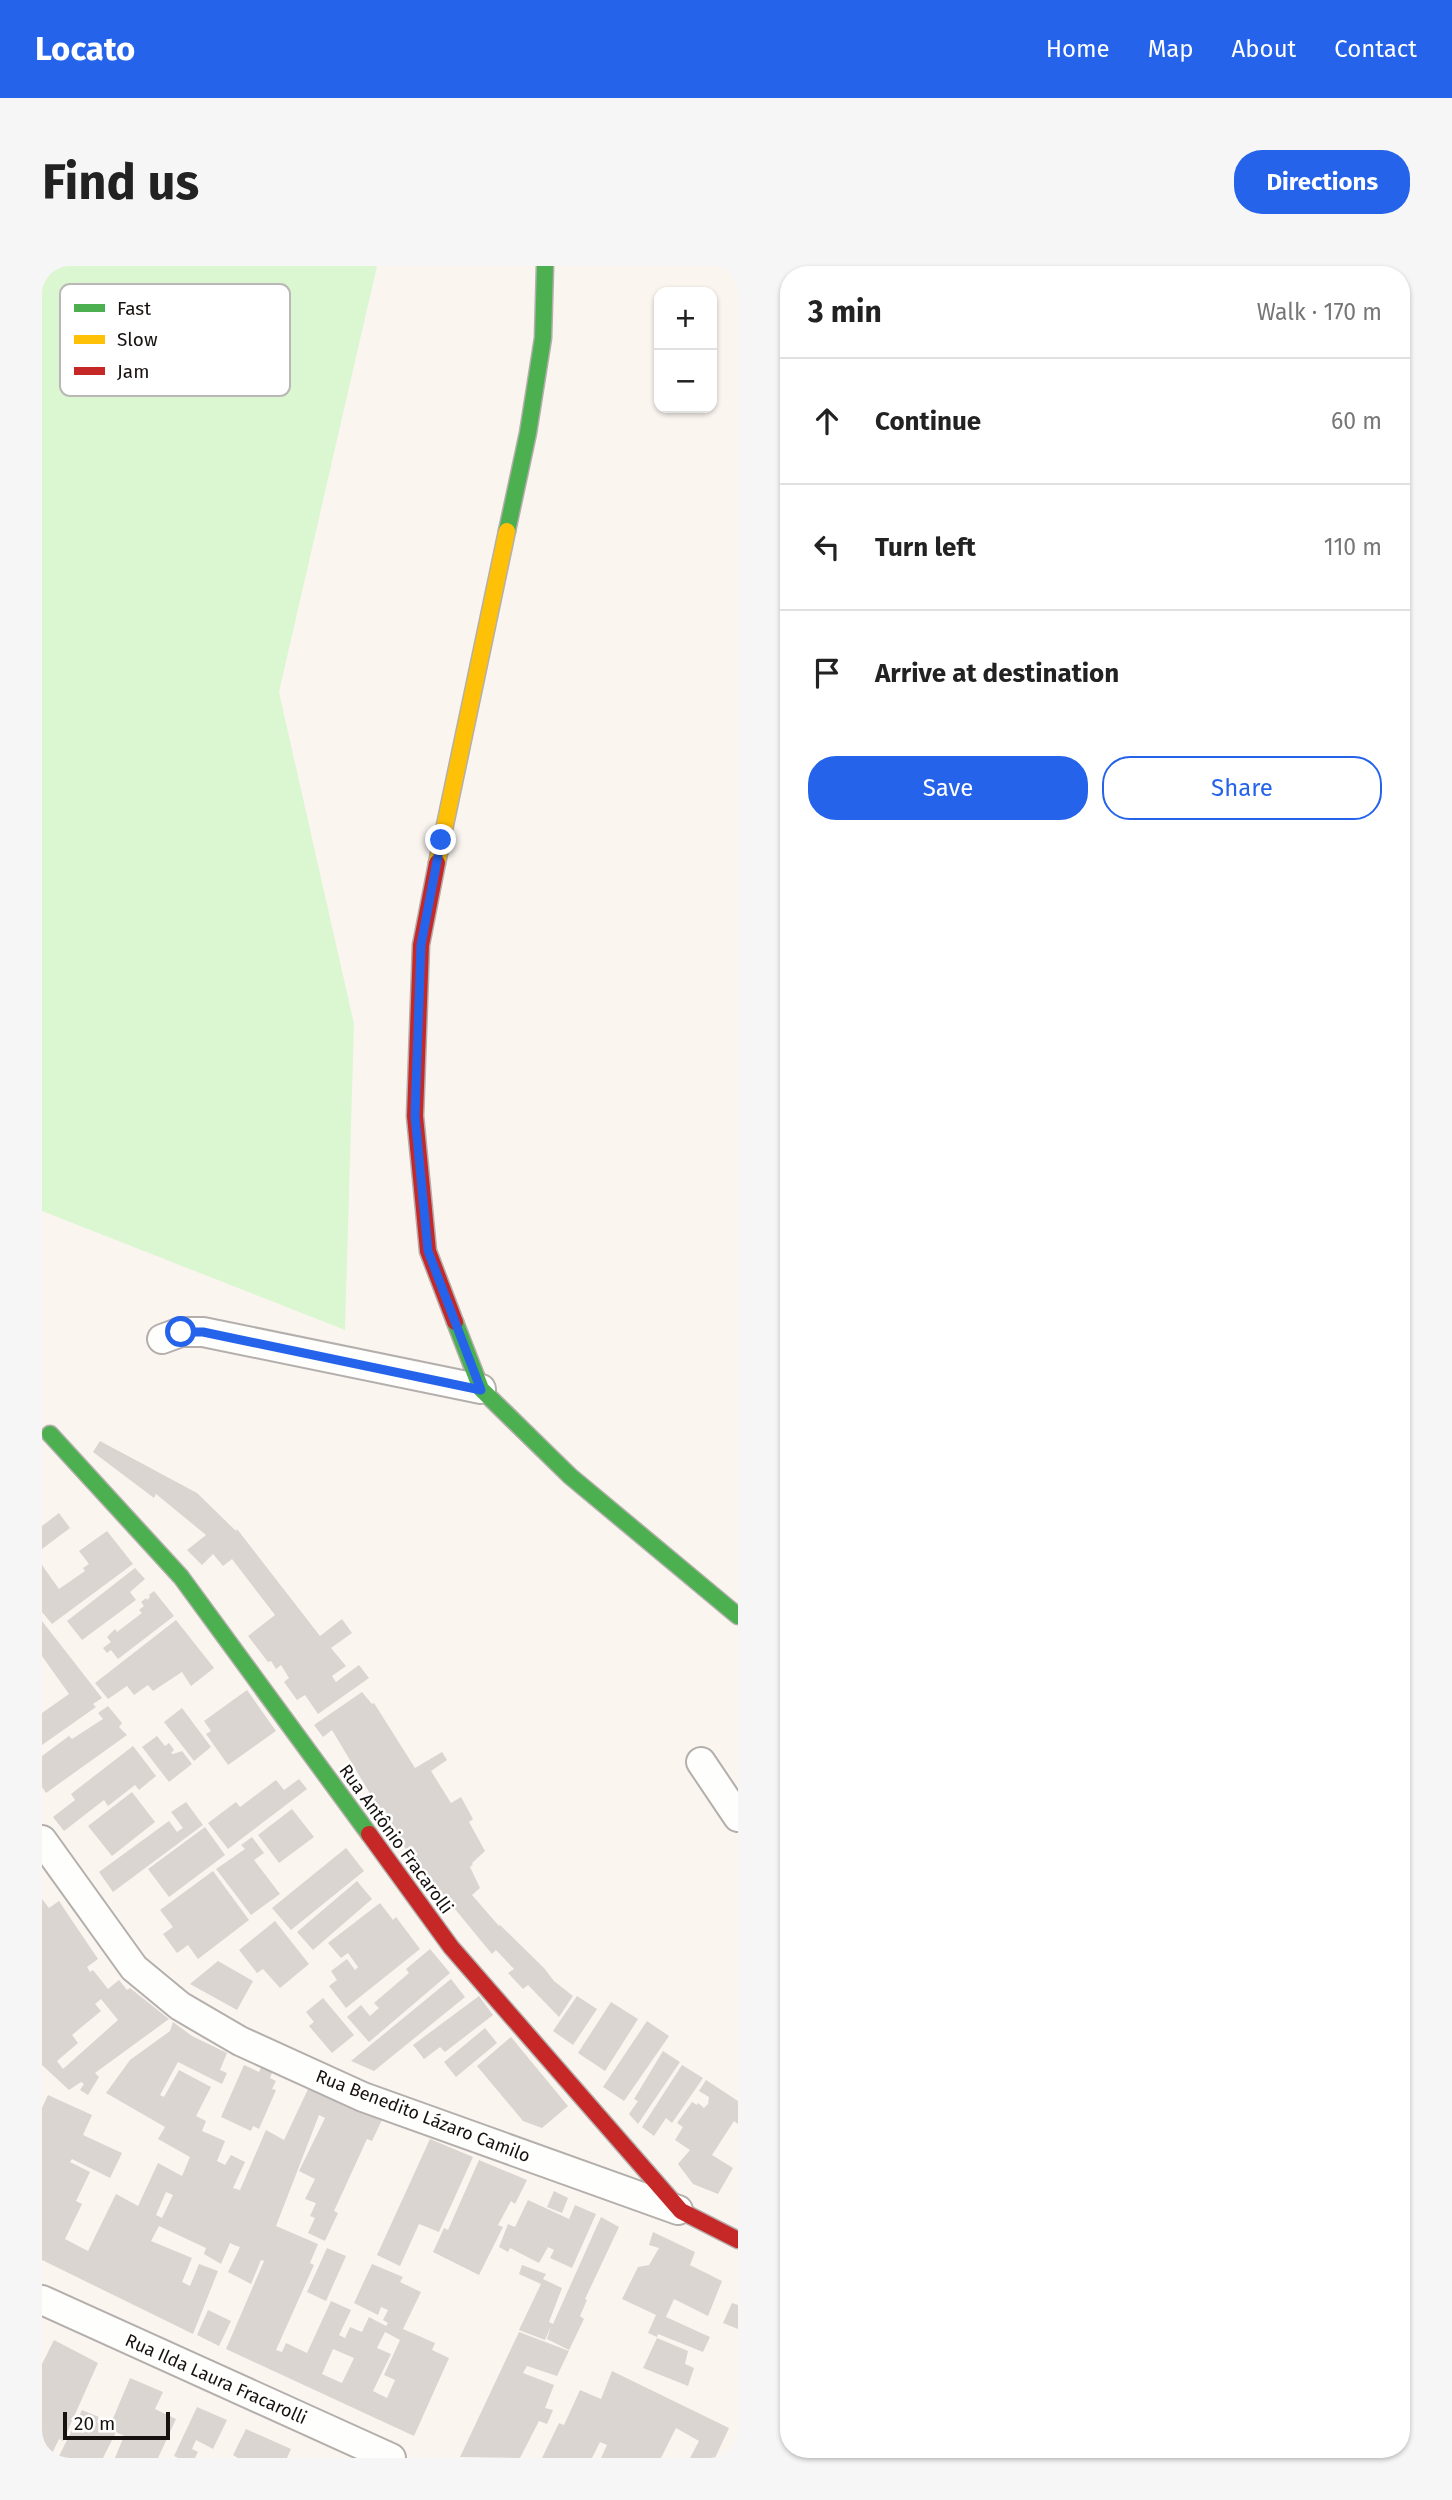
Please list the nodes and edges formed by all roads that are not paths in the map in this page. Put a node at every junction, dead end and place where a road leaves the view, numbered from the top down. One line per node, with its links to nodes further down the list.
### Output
1 (545, 266): 3 (street)
2 (162, 1339): 3 (street)
3 (481, 1390): 5 (street)
4 (50, 1434): 9 (street, Rua Antônio Fracarolli)
5 (738, 1616)
6 (701, 1762): 7 (street)
7 (738, 1817)
8 (42, 1840): 9 (street, Rua Benedito Lázaro Camilo)
9 (681, 2211): 10 (street, Rua Antônio Fracarolli)
10 (738, 2240)
11 (42, 2300): 12 (street, Rua Ilda Laura Fracarolli)
12 (391, 2458)

